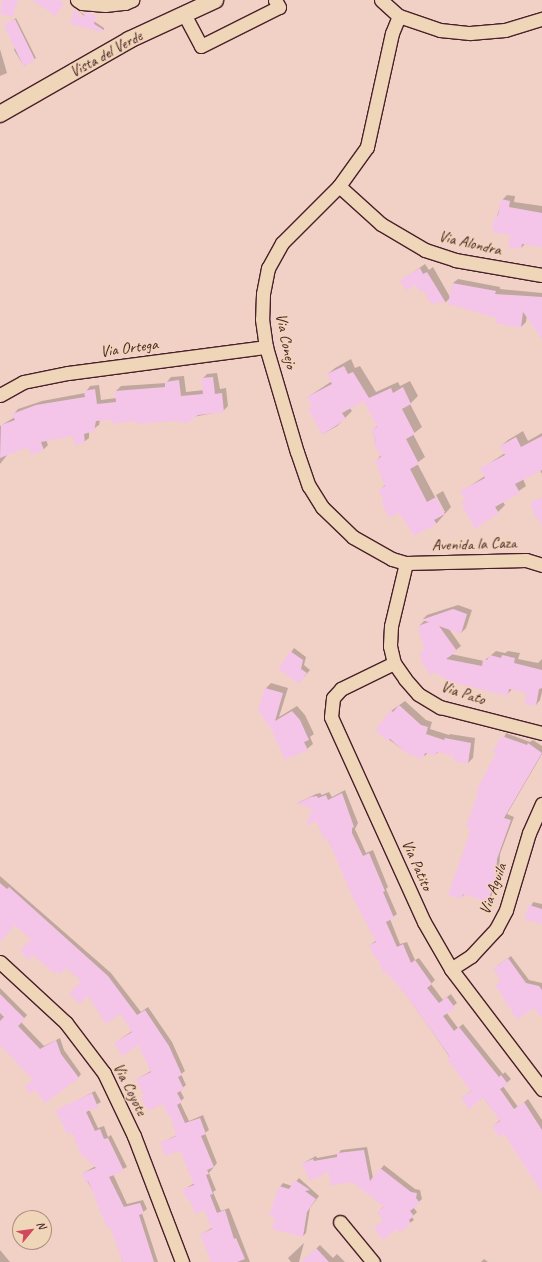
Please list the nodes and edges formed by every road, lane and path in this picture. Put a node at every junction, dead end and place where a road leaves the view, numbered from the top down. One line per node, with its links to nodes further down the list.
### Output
1 (77, 0): 2 (street)
2 (132, 0)
3 (216, 0): 6 (street, Vista del Verde)
4 (275, 0): 6 (street)
5 (381, 0): 7 (street)
6 (184, 14): 9 (street, Vista del Verde)
7 (399, 16): 8 (street); 10 (street, Via Conejo)
8 (542, 19)
9 (0, 114)
10 (339, 186): 11 (street, Via Alondra); 12 (street, Via Conejo)
11 (542, 275)
12 (266, 347): 13 (street, Via Ortega); 14 (street, Via Conejo)
13 (0, 395)
14 (406, 563): 15 (street, Avenida la Caza); 16 (street, Via Pato)
15 (542, 565)
16 (394, 663): 17 (street, Via Pato); 20 (street, Via Patito)
17 (542, 733)
18 (542, 804): 20 (street, Via Aguila)
19 (0, 962): 23 (street, Via Coyote)
20 (451, 969): 21 (street, Via Patito)
21 (542, 1089)
22 (340, 1222): 24 (street)
23 (182, 1262)
24 (373, 1262)

